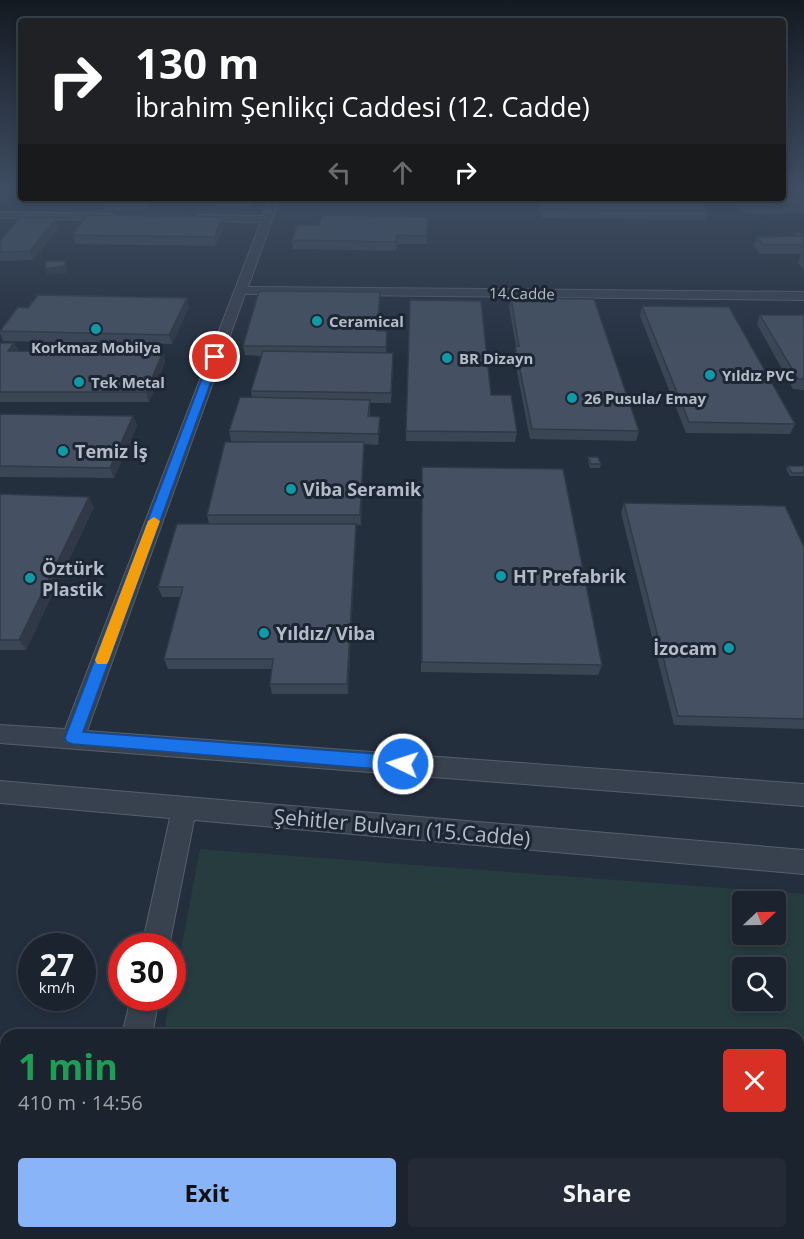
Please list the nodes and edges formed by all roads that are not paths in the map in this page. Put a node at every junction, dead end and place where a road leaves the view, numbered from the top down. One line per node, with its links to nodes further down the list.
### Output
1 (256, 248): 2 (street)
2 (240, 290): 3 (street, 14.Cadde); 5 (street)
3 (804, 296)
4 (0, 734): 5 (street)
5 (73, 738): 7 (street)
6 (0, 792): 8 (street, Şehitler Bulvarı (15.Cadde))
7 (804, 795)
8 (184, 808): 9 (street, Şehitler Bulvarı (15.Cadde)); 10 (street)
9 (804, 862)
10 (158, 933)
11 (142, 1011): 12 (street)
12 (138, 1029)

